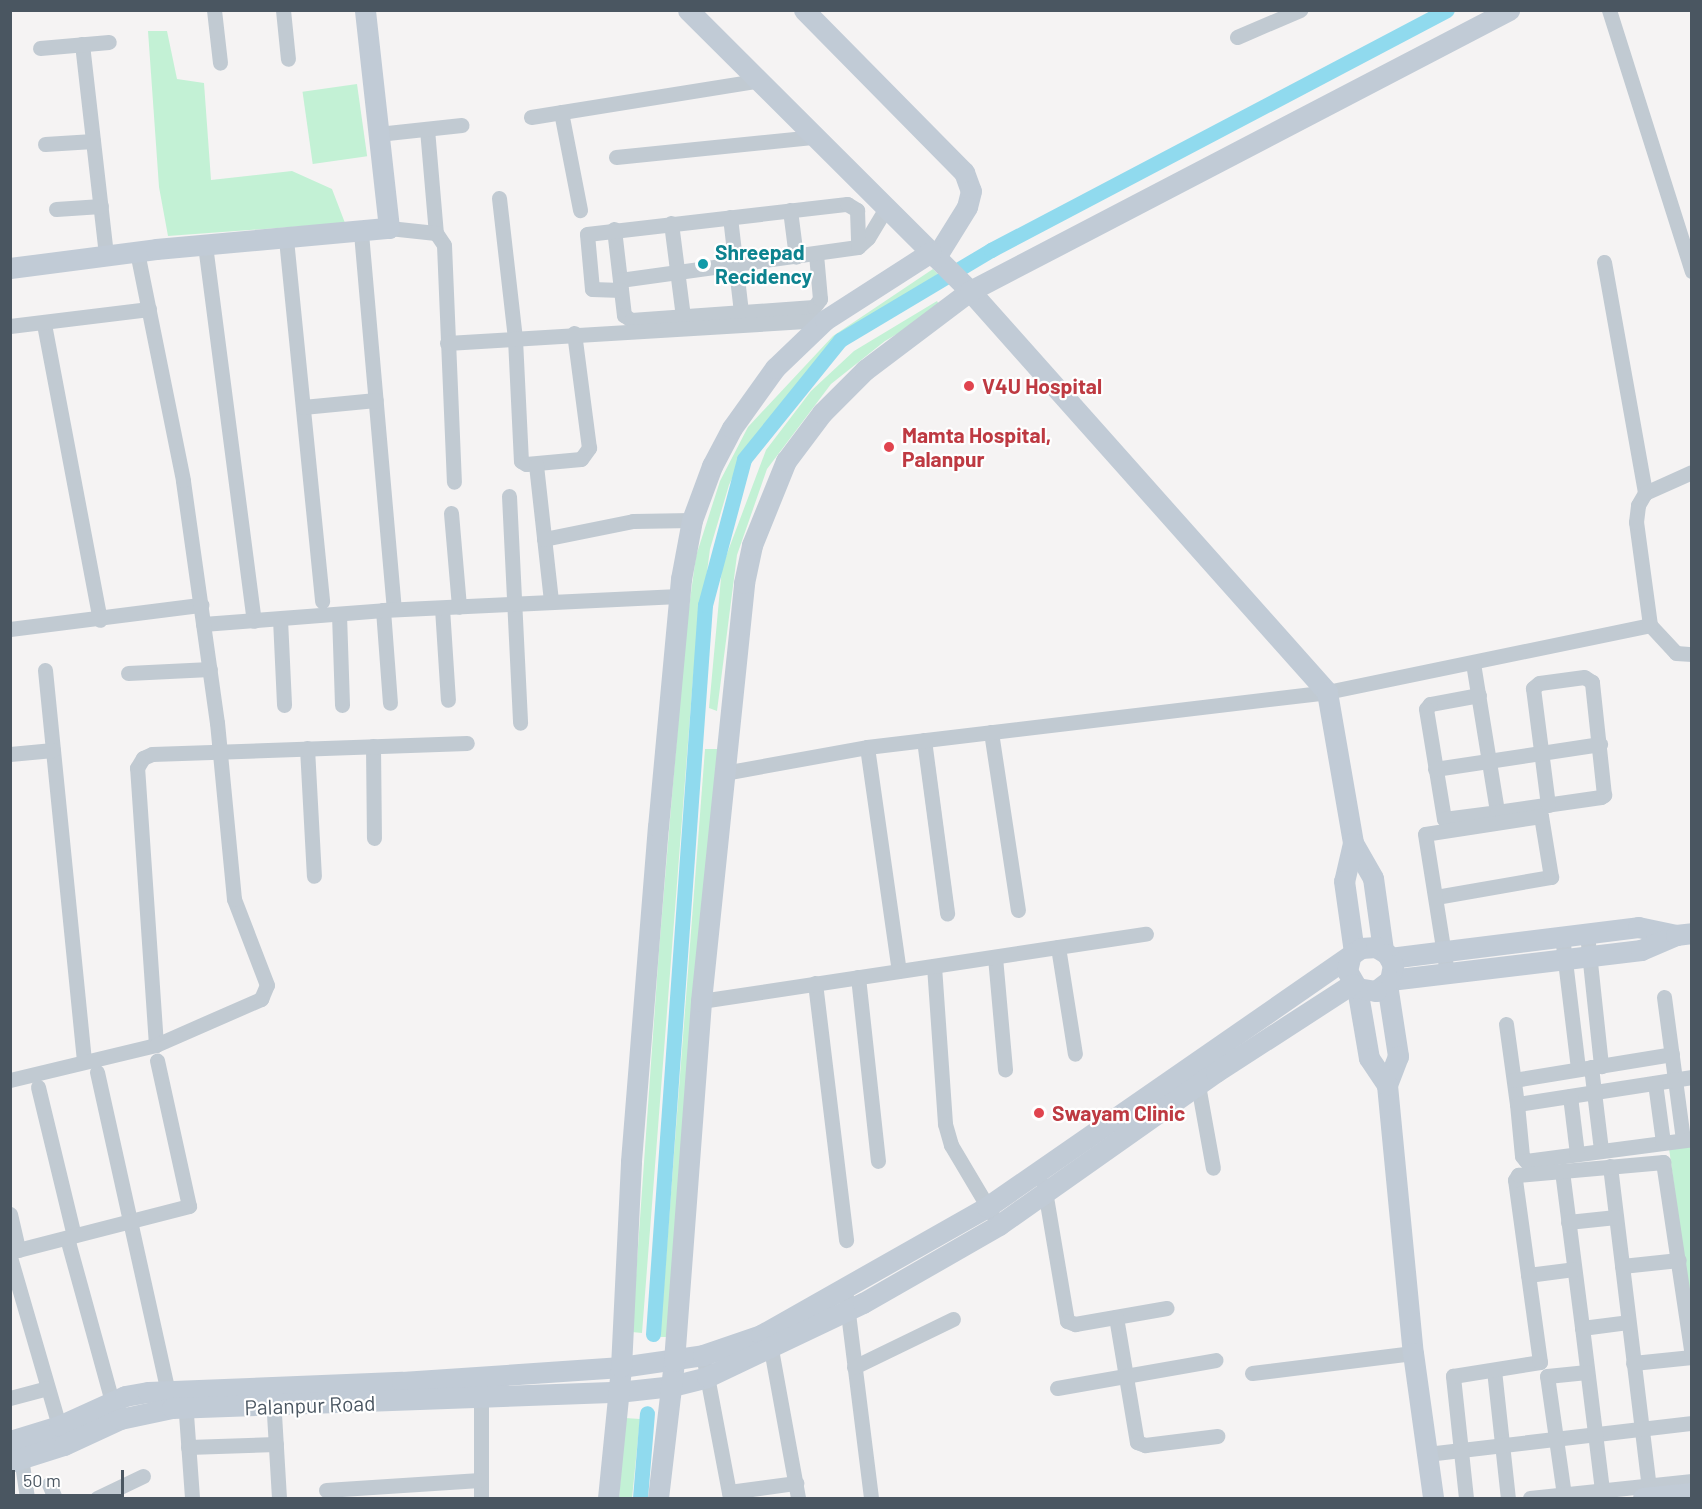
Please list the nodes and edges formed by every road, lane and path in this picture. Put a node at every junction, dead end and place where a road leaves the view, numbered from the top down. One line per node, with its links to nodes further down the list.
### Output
1 (214, 10): 14 (street)
2 (283, 10): 13 (street)
3 (365, 10): 20 (street)
4 (688, 10): 15 (street)
5 (804, 10): 48 (street)
6 (1300, 10): 9 (street)
7 (1509, 10): 48 (street)
8 (1609, 10): 47 (street)
9 (1237, 37)
10 (109, 42): 11 (street)
11 (82, 44): 12 (street); 22 (street)
12 (40, 48)
13 (288, 59)
14 (220, 63)
15 (756, 81): 16 (street); 21 (street)
16 (561, 112): 17 (street); 29 (street)
17 (531, 117)
18 (462, 124): 19 (street)
19 (427, 129): 20 (street); 36 (street)
20 (378, 134): 33 (street)
21 (812, 137): 24 (street); 27 (street)
22 (93, 141): 23 (street); 26 (street)
23 (45, 144)
24 (616, 157)
25 (499, 198): 58 (street)
26 (100, 206): 28 (street); 42 (street)
27 (886, 208): 39 (street); 48 (street)
28 (56, 209)
29 (580, 210)
30 (790, 210): 31 (street); 39 (street); 43 (street)
31 (730, 217): 32 (street); 45 (street)
32 (671, 223): 34 (street); 49 (street)
33 (389, 228): 35 (street); 36 (street)
34 (614, 229): 50 (street); 50 (street)
35 (361, 233): 37 (street); 60 (street)
36 (436, 233): 59 (street)
37 (286, 239): 38 (street); 61 (street)
38 (205, 245): 40 (street); 81 (street)
39 (858, 247): 41 (street)
40 (137, 252): 42 (street); 51 (street)
41 (816, 254): 43 (street); 52 (street)
42 (106, 256): 46 (street)
43 (796, 257): 45 (street)
44 (1604, 262): 65 (street)
45 (735, 264): 49 (street); 52 (street)
46 (10, 268)
47 (1692, 270)
48 (949, 271): 54 (street); 90 (street); 110 (street)
49 (677, 272): 50 (street); 53 (street)
50 (621, 285): 53 (street)
51 (149, 309): 55 (street); 74 (street)
52 (741, 312): 53 (street)
53 (683, 317)
54 (825, 320): 57 (street); 68 (street)
55 (44, 324): 56 (street); 80 (street)
56 (10, 326)
57 (574, 333): 58 (street); 62 (street)
58 (515, 339): 59 (street); 62 (street)
59 (447, 343): 64 (street)
60 (376, 400): 61 (street); 75 (street)
61 (303, 406): 71 (street)
62 (536, 465): 69 (street)
63 (1692, 472): 65 (street)
64 (454, 482)
65 (1645, 493): 83 (street)
66 (509, 496): 73 (street)
67 (451, 513): 76 (street)
68 (692, 520): 69 (street); 70 (street)
69 (544, 539): 72 (street)
70 (679, 596): 72 (street); 202 (street)
71 (322, 601)
72 (551, 601): 73 (street)
73 (512, 604): 76 (street); 96 (street)
74 (201, 605): 80 (street); 82 (street)
75 (388, 606): 77 (street); 78 (street); 93 (street)
76 (459, 607): 77 (street)
77 (442, 608): 92 (street)
78 (339, 614): 79 (street); 95 (street)
79 (280, 619): 81 (street); 94 (street)
80 (100, 620): 84 (street)
81 (254, 621): 82 (street)
82 (203, 624): 87 (street)
83 (1650, 624): 85 (street); 86 (street)
84 (10, 629)
85 (1692, 654)
86 (1473, 663): 90 (street); 91 (street)
87 (210, 669): 89 (street); 105 (street)
88 (45, 670): 104 (street)
89 (128, 673)
90 (1327, 692): 97 (street); 114 (street)
91 (1479, 695): 108 (street); 109 (street)
92 (448, 700)
93 (390, 703)
94 (284, 705)
95 (342, 705)
96 (520, 723)
97 (991, 732): 98 (street); 117 (street)
98 (924, 740): 102 (street); 118 (street)
99 (467, 743): 101 (street)
100 (1600, 744): 106 (street); 106 (street); 111 (street)
101 (373, 746): 103 (street); 113 (street)
102 (867, 747): 110 (street); 131 (street)
103 (307, 748): 105 (street); 115 (street)
104 (53, 750): 107 (street); 146 (street)
105 (220, 751): 142 (street); 142 (street)
106 (1542, 753): 108 (street); 111 (street)
107 (10, 754)
108 (1489, 761): 109 (street); 112 (street)
109 (1435, 769): 112 (street)
110 (724, 774): 138 (street)
111 (1548, 805): 112 (street)
112 (1497, 812)
113 (374, 838)
114 (1353, 843): 125 (street); 126 (street)
115 (314, 876)
116 (1436, 897): 116 (street); 124 (street)
117 (1018, 910)
118 (947, 913)
119 (1146, 934): 123 (street)
120 (1587, 934): 121 (street); 122 (street); 128 (street)
121 (1684, 934): 128 (street)
122 (1562, 936): 124 (street); 129 (street)
123 (1058, 947): 127 (street); 144 (street)
124 (1445, 952): 125 (street); 132 (street)
125 (1387, 954): 126 (street); 134 (street)
126 (1352, 955): 136 (street); 143 (street)
127 (995, 957): 130 (street); 148 (street)
128 (1589, 957): 129 (street); 139 (street)
129 (1565, 960): 132 (street); 140 (street)
130 (933, 966): 131 (street); 173 (street)
131 (899, 971): 133 (street)
132 (1447, 974): 134 (street)
133 (858, 976): 135 (street); 167 (street)
134 (1389, 982): 136 (street); 157 (street)
135 (815, 983): 138 (street); 180 (street)
136 (1355, 986): 150 (street); 157 (street)
137 (1664, 997): 145 (street)
138 (701, 1001): 199 (street)
139 (1595, 1013): 140 (street); 147 (street)
140 (1571, 1016): 147 (street)
141 (1506, 1024): 154 (street)
142 (156, 1052): 146 (street); 177 (street)
143 (1207, 1053): 150 (street); 162 (street)
144 (1076, 1054)
145 (1672, 1054): 147 (street); 152 (street)
146 (84, 1061): 153 (street)
147 (1590, 1068): 154 (street); 159 (street)
148 (1005, 1071)
149 (96, 1072): 177 (street)
150 (1216, 1072): 156 (street)
151 (1692, 1077): 152 (street)
152 (1676, 1079): 155 (street); 163 (street)
153 (10, 1080)
154 (1514, 1080): 161 (street)
155 (1655, 1083): 159 (street); 164 (street)
156 (1198, 1085): 162 (street); 169 (street)
157 (1387, 1085): 195 (street)
158 (38, 1087): 179 (street)
159 (1594, 1092): 160 (street); 165 (street)
160 (1570, 1096): 161 (street); 166 (street)
161 (1517, 1104): 166 (street)
162 (1122, 1128): 170 (street); 172 (street)
163 (1687, 1139): 164 (street)
164 (1663, 1142): 165 (street)
165 (1601, 1150): 166 (street)
166 (1577, 1154)
167 (878, 1161)
168 (1610, 1166): 171 (street); 175 (street); 183 (street)
169 (1213, 1168)
170 (1042, 1171): 172 (street); 173 (street)
171 (1562, 1171): 176 (street); 186 (street)
172 (1046, 1195): 178 (street); 190 (street)
173 (987, 1207): 178 (street); 181 (street)
174 (10, 1214): 182 (street)
175 (1616, 1217): 176 (street); 184 (street)
176 (1568, 1222): 185 (street)
177 (130, 1223): 179 (street); 218 (street)
178 (999, 1225): 181 (street)
179 (70, 1237): 182 (street); 219 (street)
180 (846, 1240)
181 (933, 1251): 187 (street); 189 (street, Palanpur Road)
182 (13, 1253): 212 (street)
183 (1679, 1260): 184 (street); 197 (street)
184 (1622, 1266): 192 (street)
185 (1574, 1269): 186 (street); 193 (street)
186 (1528, 1275): 200 (street)
187 (845, 1289): 189 (street); 196 (street)
188 (1167, 1308): 190 (street)
189 (847, 1311): 194 (street, Palanpur Road); 203 (street)
190 (1116, 1317): 207 (street)
191 (953, 1319): 203 (street)
192 (1628, 1323): 193 (street); 201 (street)
193 (1582, 1328): 205 (street)
194 (771, 1349): 209 (street, Palanpur Road); 238 (street)
195 (1413, 1353): 206 (street); 232 (street)
196 (703, 1355): 199 (street); 209 (street)
197 (1692, 1356): 201 (street)
198 (1216, 1360): 207 (street)
199 (674, 1361): 202 (street); 211 (street)
200 (1540, 1362): 204 (street); 208 (street)
201 (1633, 1363): 222 (street)
202 (621, 1367): 213 (street); 216 (street)
203 (854, 1367): 250 (street)
204 (1494, 1370): 228 (street); 230 (street)
205 (1587, 1372): 208 (street); 223 (street)
206 (1252, 1373)
207 (1125, 1375): 214 (street); 225 (street)
208 (1547, 1376): 226 (street)
209 (707, 1377): 211 (street, Palanpur Road); 241 (street)
210 (272, 1385): 215 (street); 218 (street); 220 (street)
211 (672, 1386): 216 (street, Palanpur Road); 249 (street)
212 (47, 1388): 217 (street); 224 (street)
213 (481, 1388): 215 (street, Palanpur Road); 216 (street, Palanpur Road); 234 (street)
214 (1057, 1388)
215 (402, 1392): 220 (street, Palanpur Road)
216 (618, 1392): 248 (street)
217 (10, 1398)
218 (177, 1398): 219 (street); 220 (street, Palanpur Road); 224 (street, Palanpur Road); 229 (street)
219 (112, 1401): 224 (street)
220 (273, 1407): 227 (street)
221 (1692, 1423): 222 (street)
222 (1641, 1428): 223 (street); 240 (street)
223 (1595, 1434): 226 (street); 237 (street)
224 (62, 1435): 231 (street, Palanpur Road)
225 (1217, 1436)
226 (1556, 1438): 228 (street); 242 (street)
227 (276, 1444): 229 (street); 246 (street)
228 (1503, 1445): 230 (street); 253 (street)
229 (188, 1447): 245 (street)
230 (1461, 1450): 232 (street); 252 (street)
231 (15, 1451): 243 (street)
232 (1427, 1454): 251 (street)
233 (143, 1476): 244 (street)
234 (480, 1480): 236 (street); 247 (street)
235 (1692, 1480): 240 (street)
236 (326, 1490)
237 (1602, 1490): 240 (street); 242 (street)
238 (797, 1491): 241 (street)
239 (1692, 1492): 240 (street)
240 (1647, 1494)
241 (729, 1495)
242 (1564, 1495): 254 (street)
243 (27, 1498)
244 (98, 1498)
245 (192, 1498)
246 (279, 1498)
247 (481, 1498)
248 (608, 1498)
249 (658, 1498)
250 (871, 1498)
251 (1433, 1498)
252 (1466, 1498)
253 (1508, 1498)
254 (1530, 1498)

